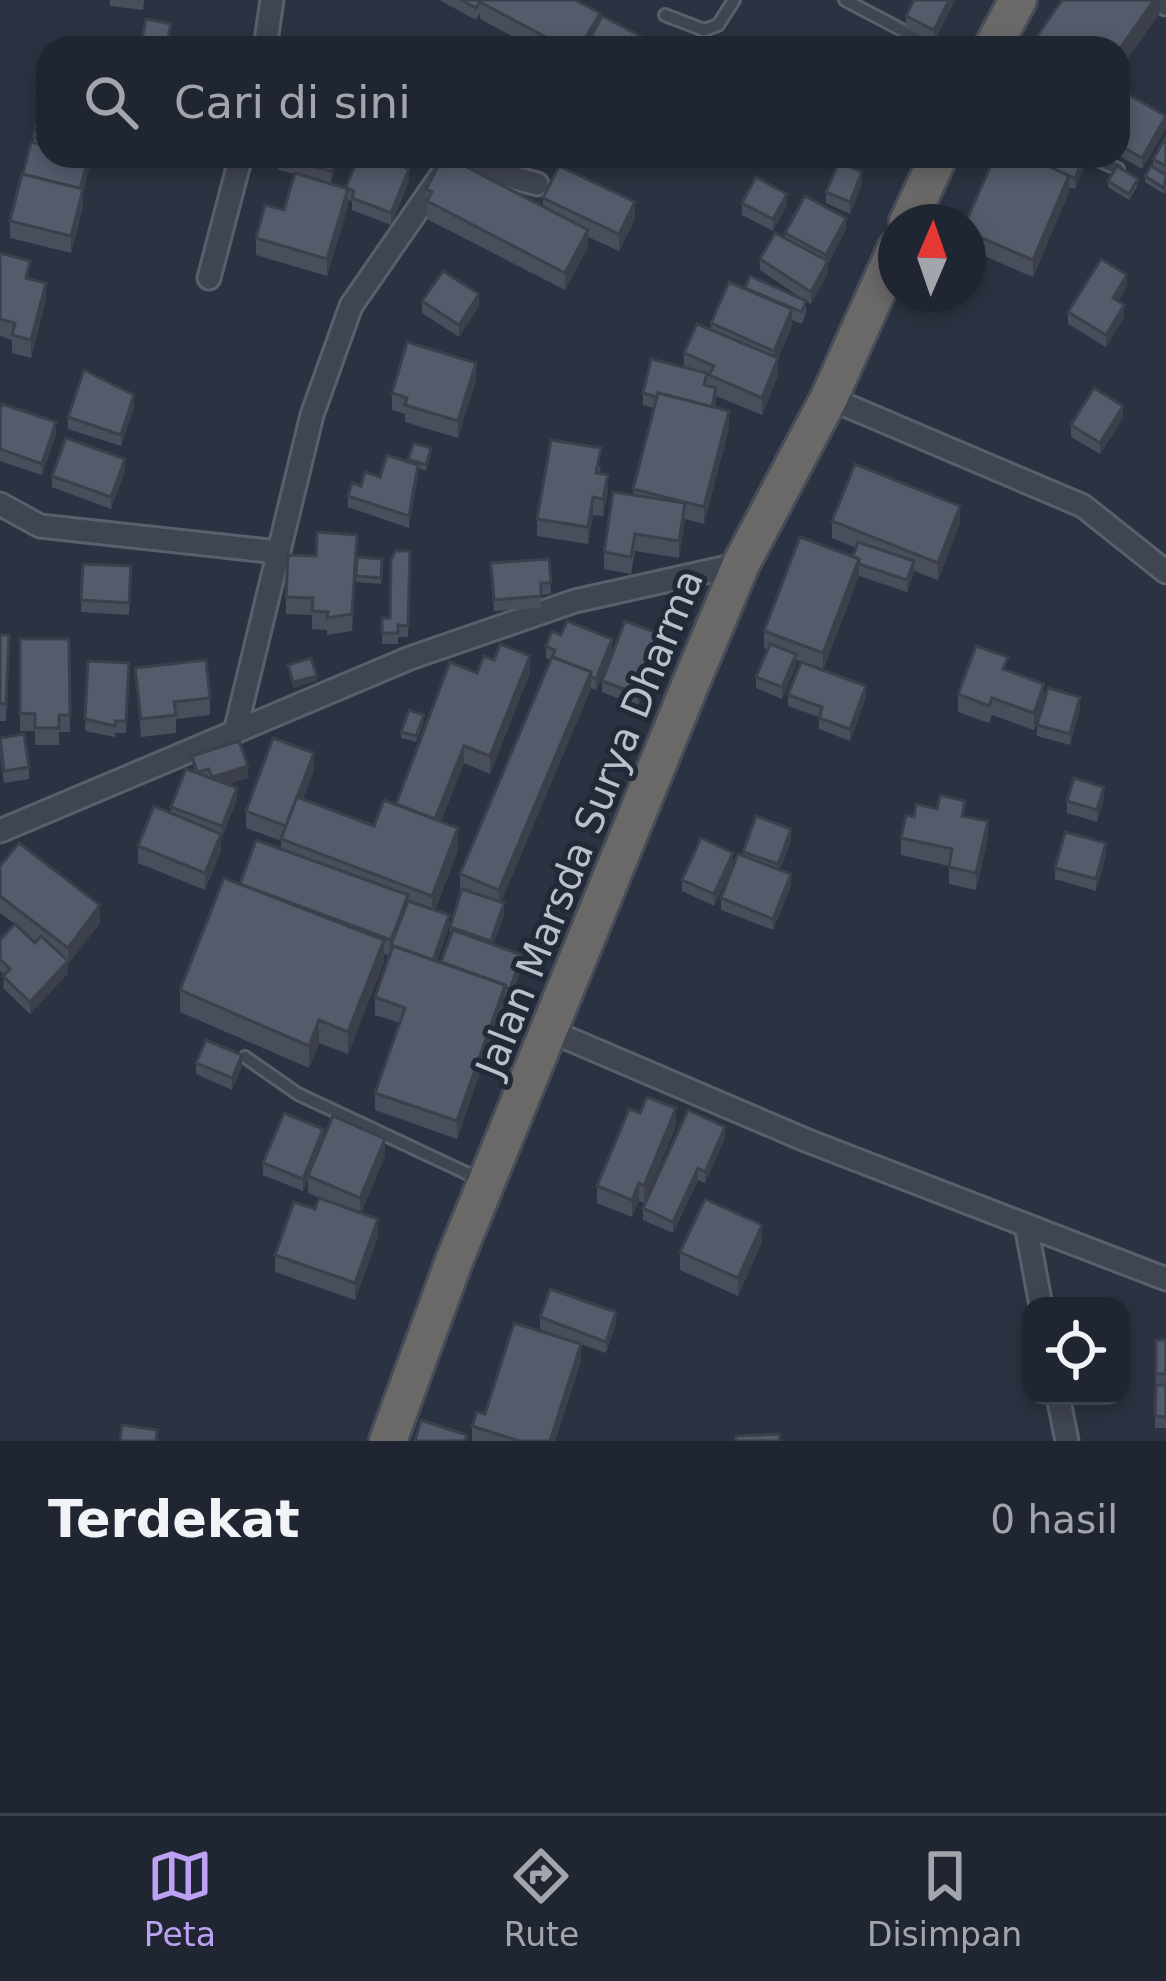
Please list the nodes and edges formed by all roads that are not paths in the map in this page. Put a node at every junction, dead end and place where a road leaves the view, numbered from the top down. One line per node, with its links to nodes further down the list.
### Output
1 (272, 0): 6 (street)
2 (734, 0): 5 (lane)
3 (845, 0): 7 (lane)
4 (1018, 0): 8 (highway)
5 (665, 15)
6 (267, 36)
7 (913, 36)
8 (998, 36)
9 (238, 168): 17 (street)
10 (444, 168): 21 (street)
11 (489, 168): 15 (street)
12 (933, 168): 16 (highway)
13 (1114, 168): 14 (lane)
14 (1118, 170)
15 (537, 184)
16 (916, 204)
17 (209, 278)
18 (878, 289): 19 (highway, Jalan Marsda Surya Dharma)
19 (829, 398): 22 (highway, Jalan Marsda Surya Dharma); 23 (street)
20 (0, 504): 21 (street)
21 (278, 552): 24 (street)
22 (741, 563): 24 (street); 26 (highway, Jalan Marsda Surya Dharma)
23 (1166, 572)
24 (236, 728): 25 (street)
25 (0, 831)
26 (548, 1030): 28 (highway, Jalan Marsda Surya Dharma); 29 (street)
27 (245, 1057): 28 (lane)
28 (488, 1183): 33 (highway, Jalan Marsda Surya Dharma)
29 (1026, 1225): 30 (street); 31 (street)
30 (1166, 1279)
31 (1039, 1297)
32 (1060, 1405): 34 (street)
33 (388, 1441)
34 (1067, 1441)

